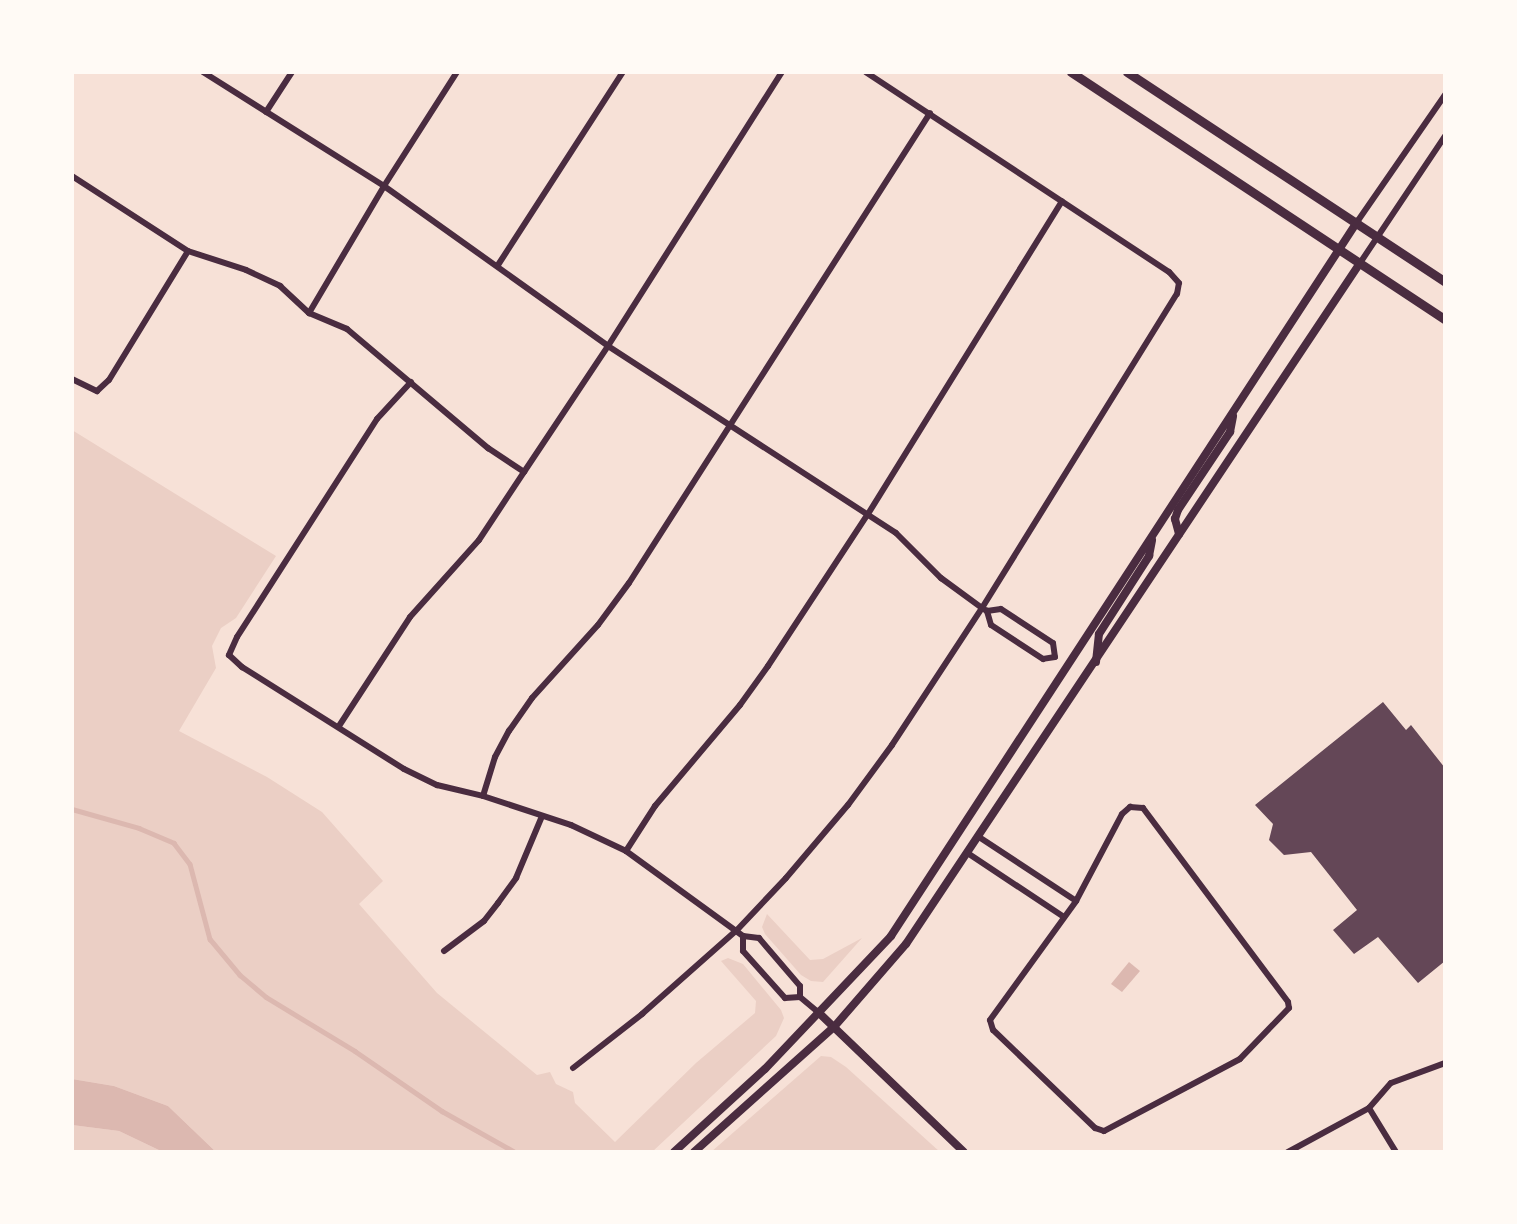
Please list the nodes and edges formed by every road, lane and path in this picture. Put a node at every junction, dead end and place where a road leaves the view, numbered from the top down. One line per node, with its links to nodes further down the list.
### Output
1 (203, 72): 10 (street)
2 (292, 72): 10 (street)
3 (457, 72): 14 (street)
4 (623, 72): 21 (street)
5 (782, 72): 25 (street)
6 (866, 72): 11 (street)
7 (1071, 72): 18 (main road)
8 (1127, 72): 16 (main road)
9 (1445, 94): 16 (street)
10 (266, 112): 14 (street)
11 (930, 113): 15 (street); 29 (street)
12 (1445, 136): 17 (street)
13 (72, 176): 19 (street)
14 (384, 186): 21 (street); 23 (street)
15 (1062, 201): 31 (street); 34 (street)
16 (1356, 222): 17 (main road); 18 (street)
17 (1378, 237): 20 (street); 22 (main road)
18 (1338, 249): 20 (main road); 28 (street)
19 (188, 251): 23 (street); 26 (street)
20 (1360, 263): 24 (main road); 33 (street)
21 (498, 265): 25 (street)
22 (1445, 282)
23 (309, 313): 27 (street)
24 (1445, 320)
25 (608, 346): 29 (street); 30 (street)
26 (72, 379)
27 (411, 382): 30 (street); 38 (street)
28 (1234, 409): 32 (street); 33 (street)
29 (730, 425): 31 (street); 39 (street)
30 (524, 472): 38 (street)
31 (867, 514): 34 (street); 42 (street)
32 (1154, 533): 36 (street); 37 (street)
33 (1179, 534): 36 (street)
34 (985, 609): 35 (street); 35 (street); 46 (street)
35 (1055, 657): 37 (street)
36 (1096, 662): 41 (street)
37 (1068, 665): 50 (street)
38 (339, 726): 39 (street)
39 (484, 796): 40 (street)
40 (542, 816): 42 (street); 48 (street)
41 (979, 837): 43 (street); 44 (street)
42 (626, 851): 46 (street)
43 (969, 854): 45 (street); 51 (street)
44 (1076, 901): 45 (street); 45 (street)
45 (1064, 917)
46 (737, 930): 47 (street); 53 (street)
47 (743, 936): 49 (street); 49 (street)
48 (444, 951)
49 (800, 997): 50 (street)
50 (818, 1012): 51 (street); 55 (street)
51 (834, 1027): 56 (street); 57 (street)
52 (1445, 1063): 54 (street)
53 (573, 1068)
54 (1369, 1108): 58 (street); 59 (street)
55 (674, 1152)
56 (694, 1152)
57 (964, 1152)
58 (1288, 1152)
59 (1396, 1152)

